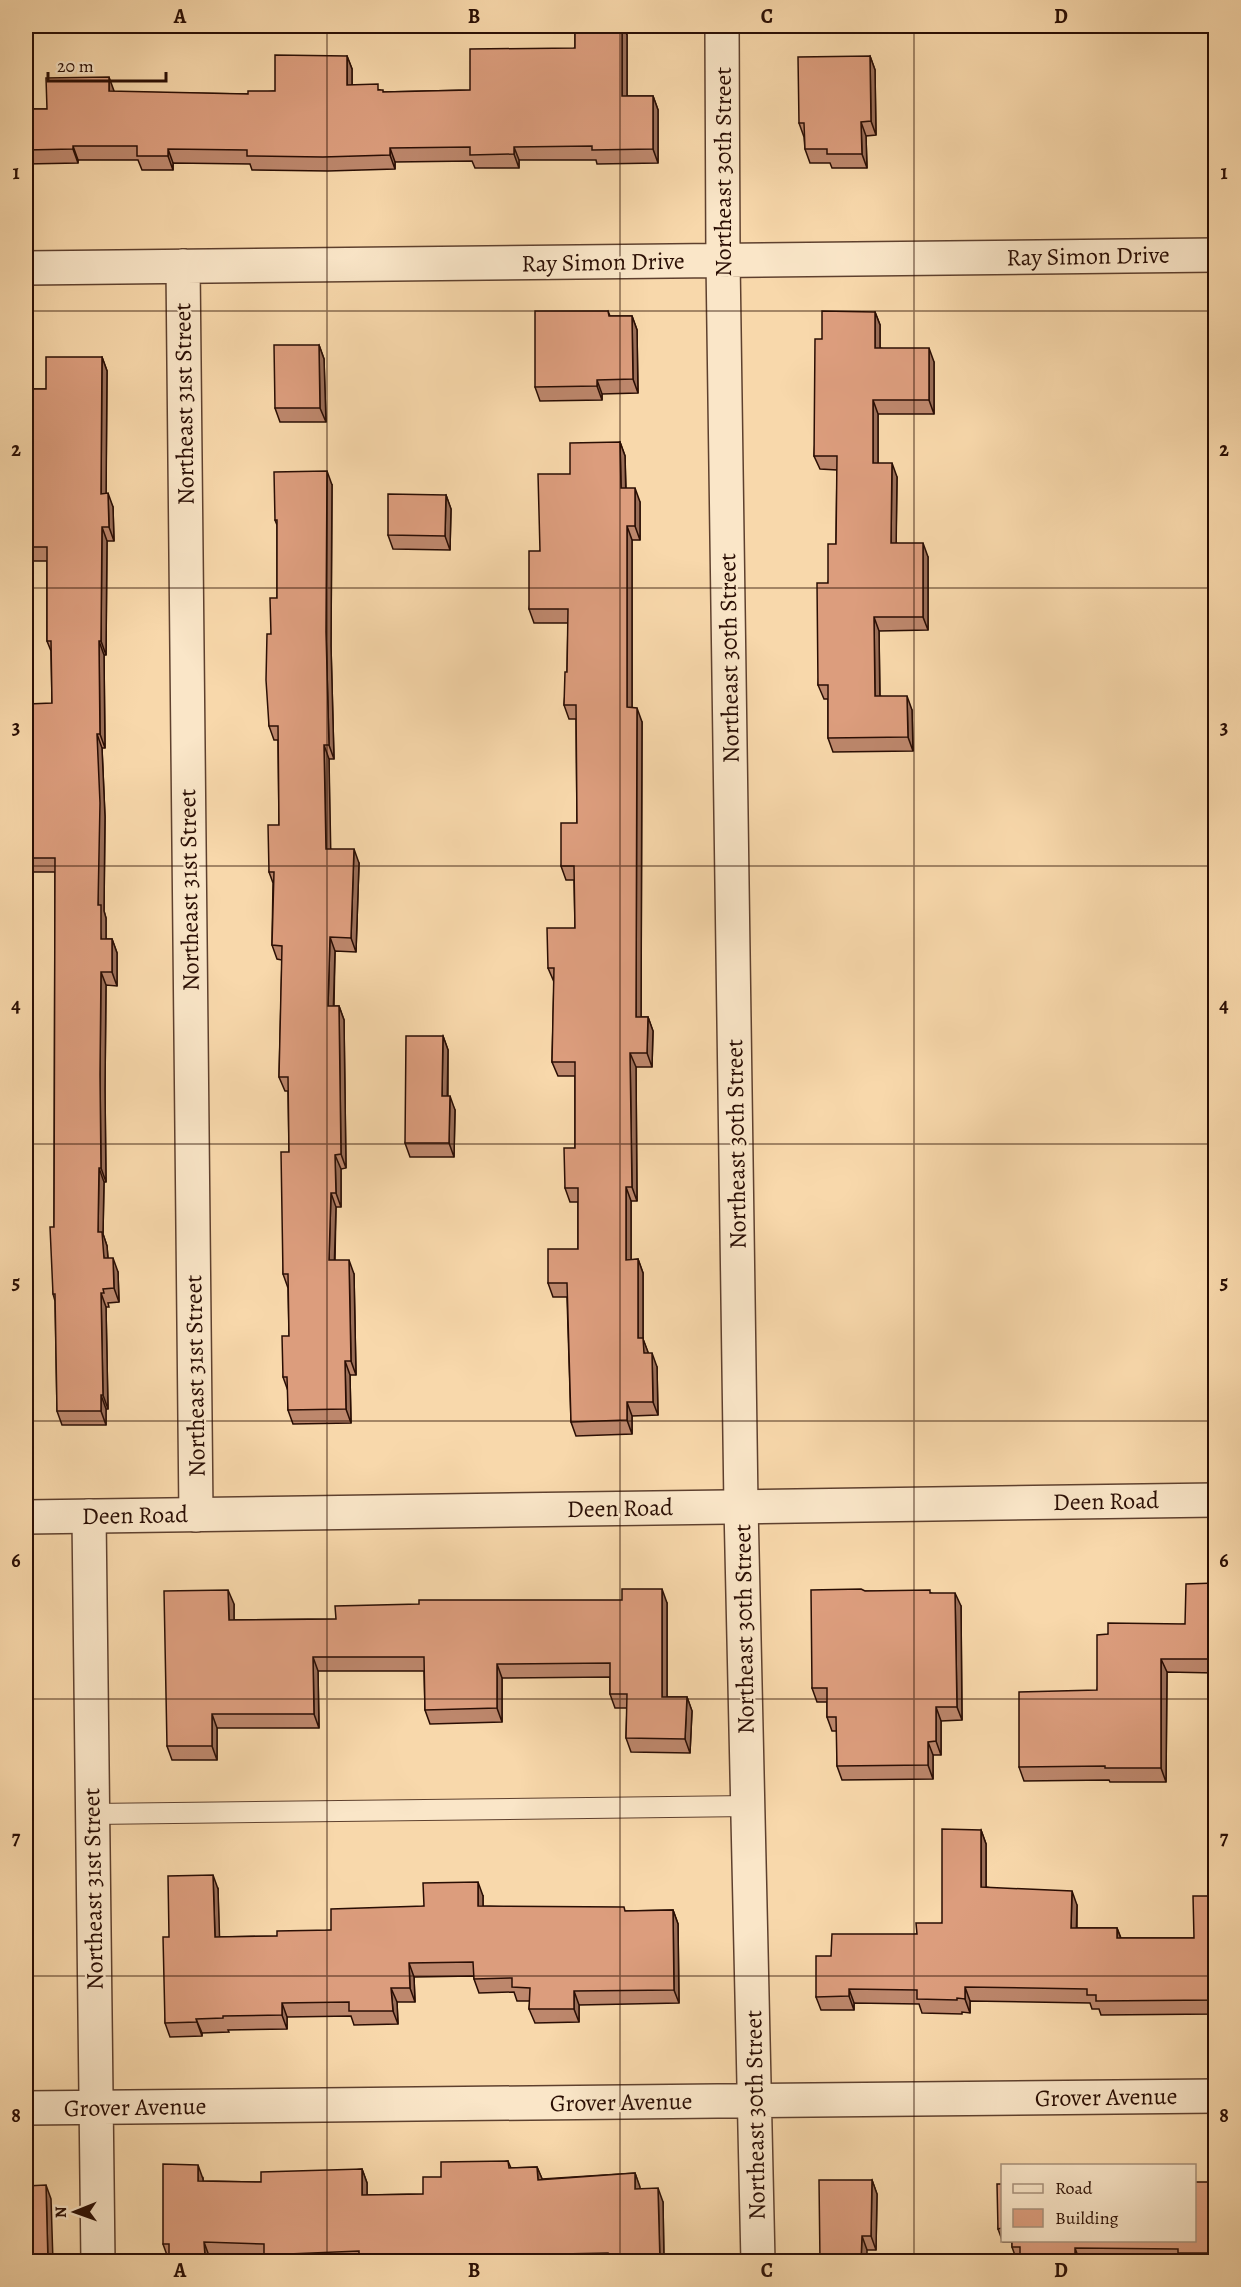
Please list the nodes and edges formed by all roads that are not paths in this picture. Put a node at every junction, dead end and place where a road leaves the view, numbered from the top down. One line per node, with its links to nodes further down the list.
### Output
1 (722, 26): 3 (street, Northeast 30th Street)
2 (1215, 255): 3 (street, Ray Simon Drive)
3 (723, 260): 4 (street, Ray Simon Drive); 7 (street, Northeast 30th Street)
4 (183, 266): 5 (street, Ray Simon Drive); 8 (street, Northeast 31st Street)
5 (26, 268)
6 (1215, 1500): 7 (street, Deen Road)
7 (741, 1506): 8 (street, Deen Road); 11 (street, Northeast 30th Street)
8 (196, 1515): 9 (street, Deen Road)
9 (89, 1516): 10 (street, Deen Road); 12 (street, Northeast 31st Street)
10 (26, 1517)
11 (749, 1806): 12 (lane); 14 (street, Northeast 30th Street)
12 (92, 1814): 16 (street, Northeast 31st Street)
13 (1215, 2096): 14 (street, Grover Avenue)
14 (756, 2101): 16 (street, Grover Avenue); 18 (street, Northeast 30th Street)
15 (26, 2108): 16 (street, Grover Avenue)
16 (96, 2108): 17 (street, Northeast 31st Street)
17 (98, 2262)
18 (758, 2262)

